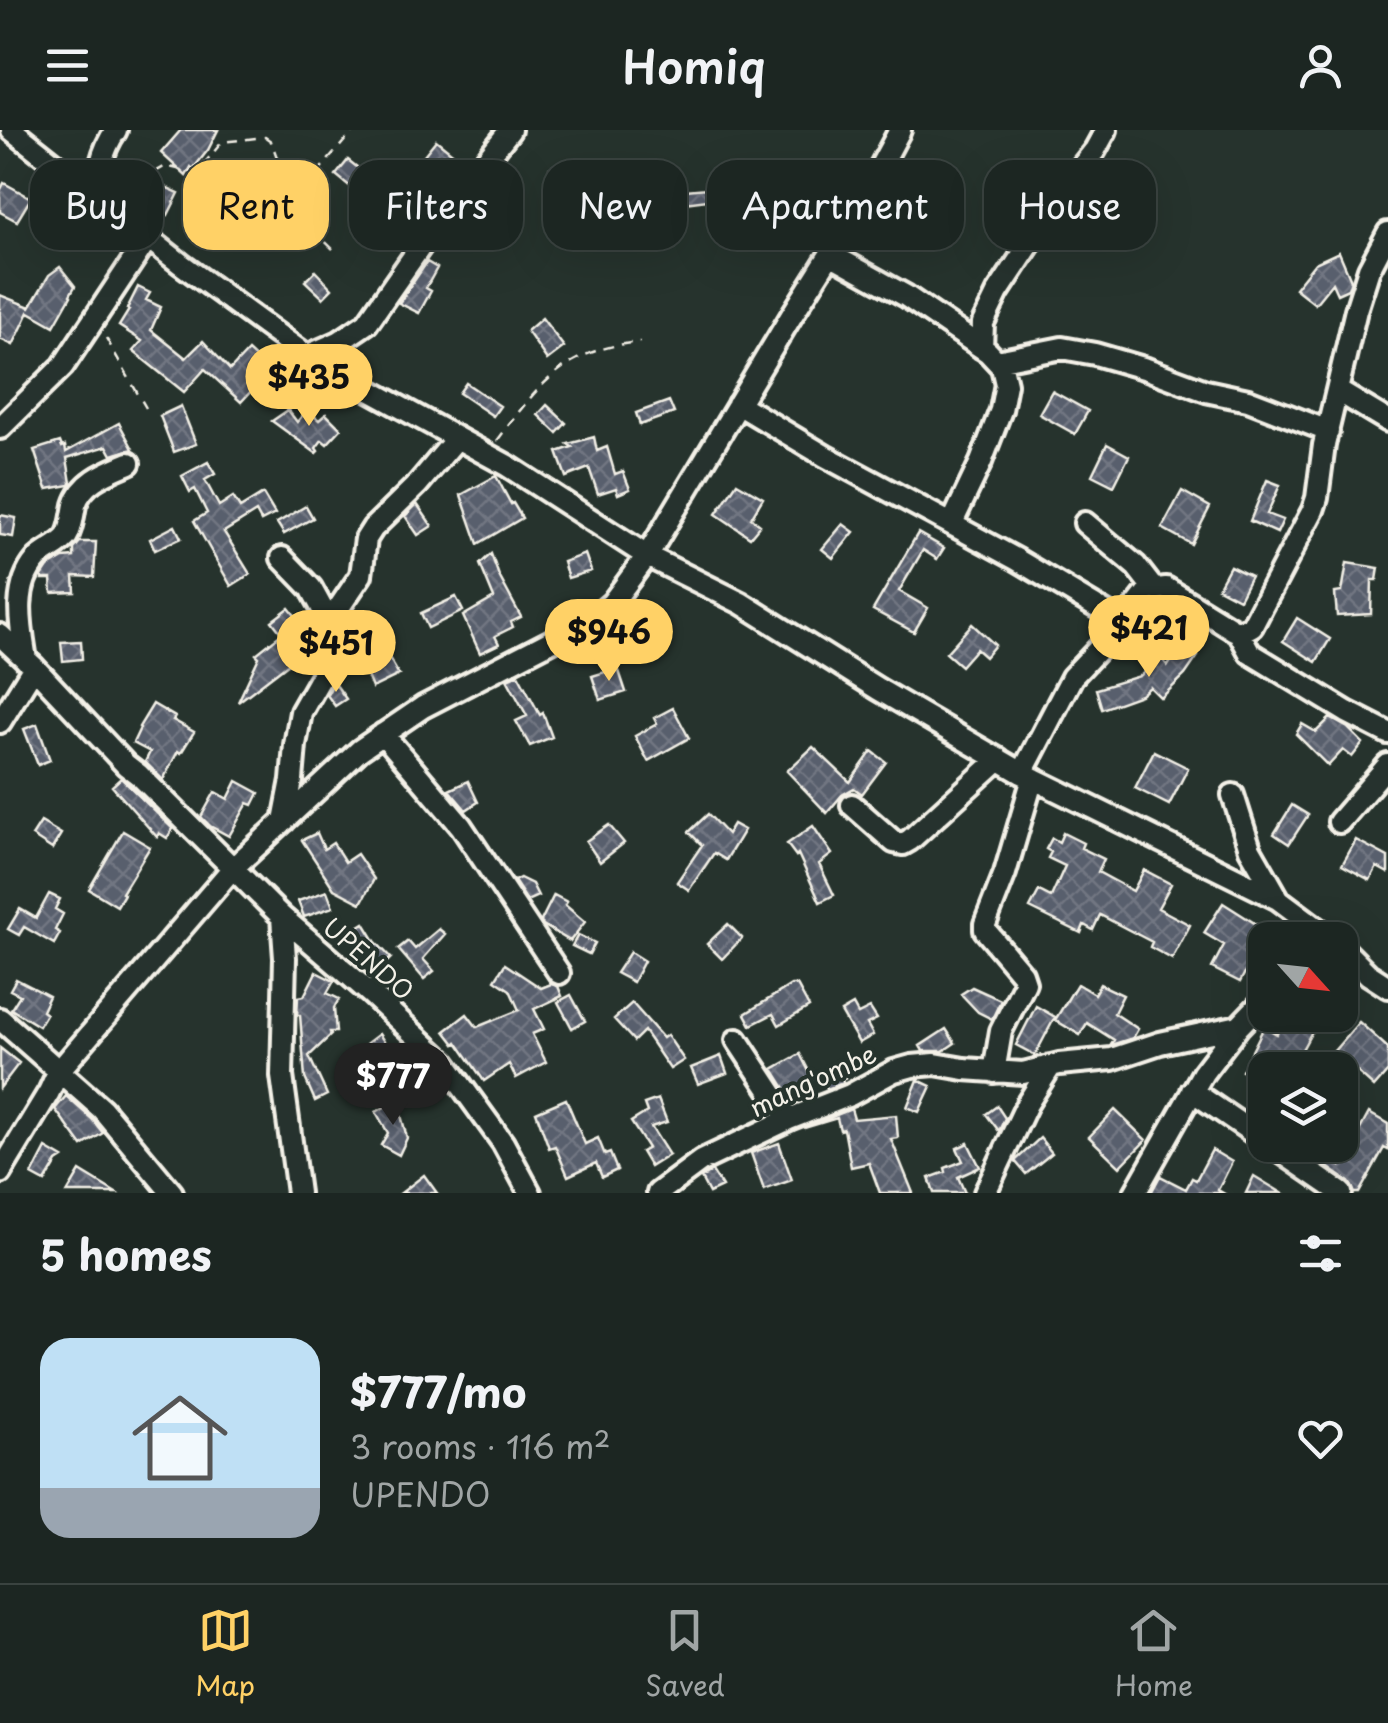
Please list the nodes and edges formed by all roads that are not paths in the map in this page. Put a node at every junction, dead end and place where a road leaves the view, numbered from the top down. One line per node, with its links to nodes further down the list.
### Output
1 (12, 130): 6 (street)
2 (116, 130): 7 (street)
3 (510, 130): 13 (street)
4 (900, 130): 11 (street)
5 (1106, 130): 12 (street)
6 (49, 160)
7 (101, 160)
8 (1388, 233): 14 (street)
9 (163, 249): 13 (street)
10 (140, 250): 17 (street)
11 (830, 254): 12 (street); 15 (street)
12 (990, 354): 18 (street); 22 (street)
13 (307, 356): 19 (street)
14 (1338, 391): 16 (street); 18 (street)
15 (738, 404): 22 (street); 23 (street)
16 (1388, 420)
17 (0, 428)
18 (1328, 431): 28 (street)
19 (457, 438): 23 (street); 27 (street)
20 (129, 462): 30 (street)
21 (1085, 522): 25 (street)
22 (952, 523): 26 (street)
23 (647, 556): 33 (street); 34 (street)
24 (282, 558): 27 (street)
25 (1153, 588): 26 (street); 28 (street)
26 (1123, 624): 36 (street)
27 (334, 630): 39 (street)
28 (1238, 631): 32 (street)
29 (0, 635): 30 (street, UPENDO)
30 (30, 663): 31 (street); 41 (street, UPENDO)
31 (0, 722)
32 (1388, 733)
33 (383, 734): 39 (street); 46 (street)
34 (998, 759): 36 (street); 38 (street)
35 (1388, 765): 40 (street)
36 (1028, 775): 42 (street); 54 (street)
37 (1233, 795): 42 (street)
38 (852, 805)
39 (284, 821): 41 (street)
40 (1339, 822)
41 (232, 869): 43 (street, UPENDO); 53 (street)
42 (1278, 898): 44 (street)
43 (282, 917): 61 (street); 62 (street, UPENDO)
44 (1309, 922)
45 (1358, 965): 47 (street)
46 (559, 973)
47 (1388, 987)
48 (1248, 1016): 50 (street)
49 (0, 1019): 53 (street)
50 (1238, 1026): 52 (street, mang'ombe); 55 (street)
51 (737, 1040): 56 (street)
52 (1052, 1066): 54 (street, mang'ombe); 64 (street)
53 (58, 1072): 59 (street); 60 (street)
54 (994, 1072): 56 (street, mang'ombe)
55 (1192, 1090): 57 (street); 65 (street)
56 (789, 1119): 63 (street, mang'ombe)
57 (1248, 1129)
58 (1295, 1162): 66 (street)
59 (0, 1173)
60 (172, 1193)
61 (298, 1193)
62 (530, 1193)
63 (658, 1193)
64 (985, 1193)
65 (1134, 1193)
66 (1340, 1193)

